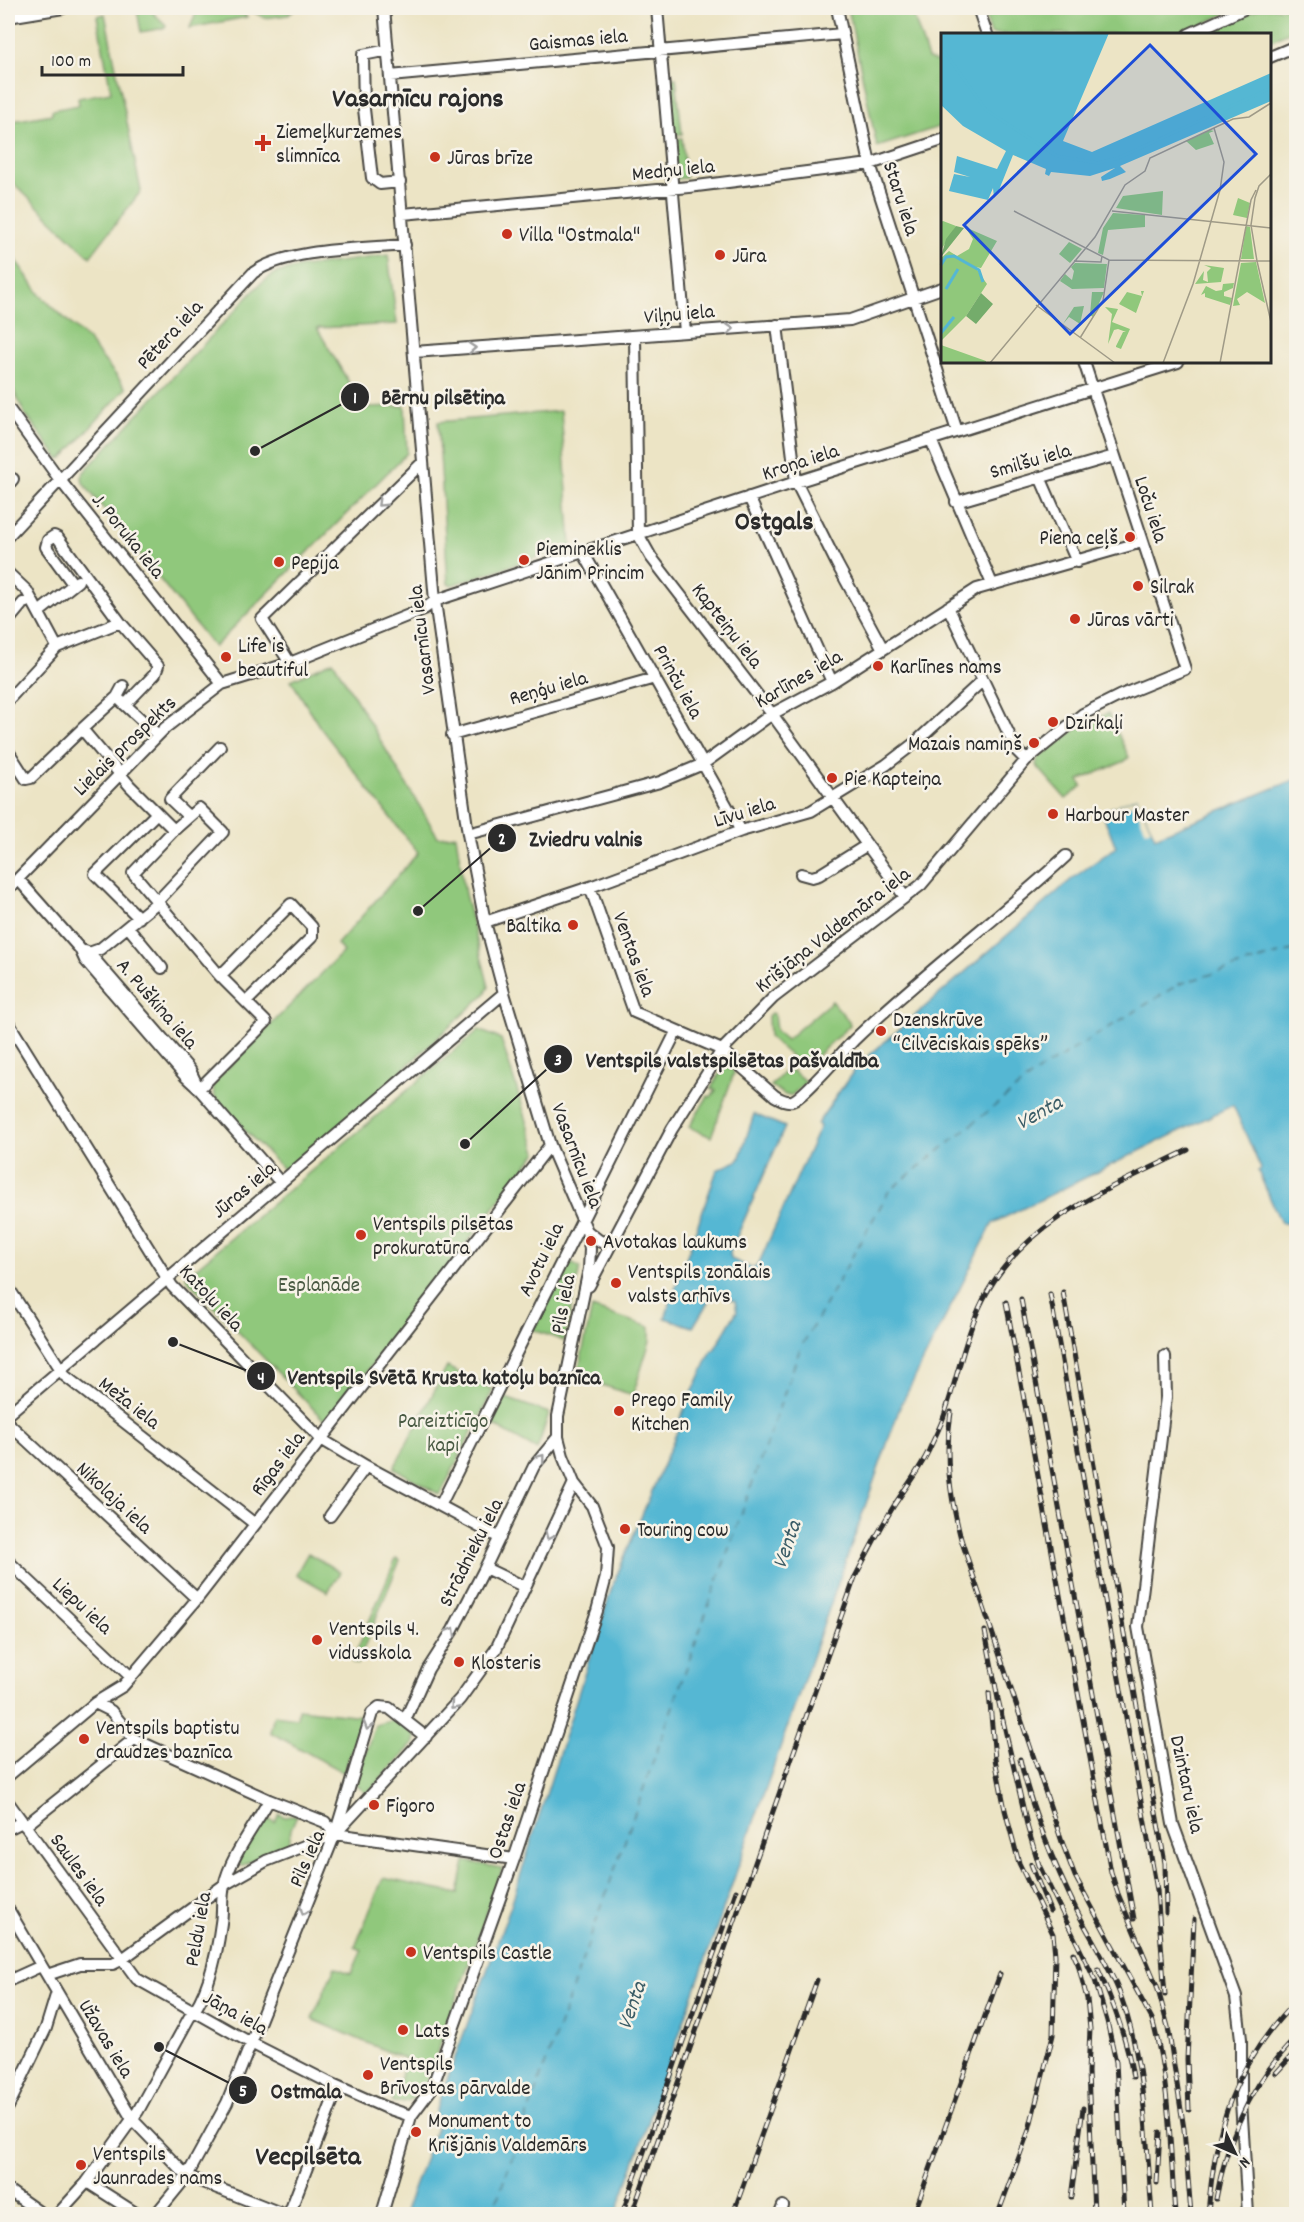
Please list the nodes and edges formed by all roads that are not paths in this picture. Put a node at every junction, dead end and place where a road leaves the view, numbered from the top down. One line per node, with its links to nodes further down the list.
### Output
1 (63, 8): 7 (street)
2 (384, 8): 13 (street, Vasarnīcu iela)
3 (657, 8): 14 (street)
4 (837, 8): 11 (street, Staru iela)
5 (978, 8): 9 (street)
6 (1246, 8): 10 (street)
7 (44, 9): 8 (street)
8 (8, 17)
9 (987, 33)
10 (1190, 33)
11 (842, 34): 14 (street, Gaismas iela); 18 (street, Staru iela)
12 (1296, 46): 15 (street)
13 (388, 50): 16 (street, Vasarnīcu iela); 19 (street)
14 (661, 51): 16 (street, Gaismas iela); 20 (street)
15 (1271, 56)
16 (390, 76): 19 (street, Vasarnīcu iela)
17 (941, 140): 18 (street, Medņu iela)
18 (870, 164): 20 (street, Medņu iela); 24 (street, Staru iela)
19 (400, 182): 21 (street, Vasarnīcu iela)
20 (672, 189): 21 (street, Medņu iela); 26 (street)
21 (403, 214): 22 (street, Vasarnīcu iela)
22 (405, 245): 28 (street, Vasarnīcu iela); 38 (street, Pētera iela)
23 (941, 288): 24 (street, Viļņu iela)
24 (915, 297): 25 (street, Viļņu iela); 33 (street, Staru iela)
25 (777, 325): 26 (street, Viļņu iela, one-way to 25); 39 (street)
26 (685, 332): 27 (street, Viļņu iela)
27 (635, 337): 28 (street, Viļņu iela, one-way to 27); 42 (street, Kapteiņu iela)
28 (414, 352): 36 (street, Vasarnīcu iela)
29 (1084, 363): 31 (street, Loču iela)
30 (1175, 363): 31 (street, Kroņa iela)
31 (1092, 387): 33 (street, Kroņa iela); 35 (street, Loču iela)
32 (8, 408): 38 (street, J. Poruka iela)
33 (957, 431): 34 (street, Kroņa iela)
34 (931, 440): 39 (street, Kroņa iela); 41 (street)
35 (1114, 456): 37 (street, Smilšu iela); 44 (street, Loču iela)
36 (423, 462): 52 (street, Vasarnīcu iela); 59 (street, one-way to 59)
37 (1040, 477): 41 (street, Smilšu iela); 46 (street)
38 (60, 480): 43 (street, Pētera iela); 64 (street, J. Poruka iela)
39 (796, 482): 40 (street, Kroņa iela); 58 (street)
40 (749, 497): 42 (street, Kroņa iela); 63 (street)
41 (957, 502): 50 (street)
42 (638, 534): 45 (street, Kroņa iela); 68 (street, Kapteiņu iela)
43 (8, 536)
44 (1142, 542): 46 (street, Karlīnes iela); 60 (street, Loču iela)
45 (583, 552): 52 (street, Kroņa iela); 61 (street, Prinču iela)
46 (1077, 562): 50 (street, Karlīnes iela)
47 (8, 573): 51 (street)
48 (85, 575): 49 (street); 49 (street); 56 (street)
49 (73, 584): 54 (street)
50 (992, 584): 53 (street, Karlīnes iela)
51 (32, 600): 54 (street); 55 (street)
52 (435, 601): 59 (street, Lielais prospekts); 71 (street, Vasarnīcu iela)
53 (948, 607): 58 (street, Karlīnes iela); 62 (street)
54 (39, 612): 57 (street)
55 (8, 621)
56 (120, 622): 57 (street); 67 (street)
57 (57, 647): 66 (street)
58 (883, 649): 63 (street, Karlīnes iela)
59 (290, 663): 64 (street, Lielais prospekts)
60 (1185, 669): 74 (street, Krišjāņa Valdemāra iela)
61 (655, 678): 71 (street, Reņģu iela); 75 (street, Prinču iela)
62 (982, 681): 74 (street); 77 (street, Līvu iela)
63 (832, 682): 68 (street, Karlīnes iela)
64 (222, 684): 70 (street, Lielais prospekts)
65 (123, 686): 67 (street)
66 (8, 700)
67 (121, 701): 69 (street); 70 (street)
68 (772, 714): 75 (street, Karlīnes iela); 77 (street, Kapteiņu iela)
69 (82, 729): 73 (street); 76 (street)
70 (158, 735): 76 (street, Lielais prospekts)
71 (452, 735): 82 (street, Vasarnīcu iela)
72 (220, 747): 79 (street)
73 (8, 751)
74 (1026, 760): 88 (street, Krišjāņa Valdemāra iela)
75 (704, 764): 81 (street, Prinču iela); 82 (street, Karlīnes iela)
76 (120, 774): 78 (street); 86 (street, Lielais prospekts)
77 (834, 799): 81 (street, Līvu iela); 83 (street, Kapteiņu iela)
78 (156, 813): 80 (street); 90 (street)
79 (188, 816): 80 (street); 89 (street)
80 (174, 830): 89 (street)
81 (741, 831): 87 (street, Līvu iela)
82 (468, 834): 91 (street, Vasarnīcu iela)
83 (867, 845): 85 (street); 88 (street, Kapteiņu iela)
84 (1066, 856): 100 (street, Ventas iela)
85 (801, 874)
86 (11, 884): 93 (street, A. Puškina iela)
87 (590, 887): 91 (street, Līvu iela); 99 (street, Ventas iela)
88 (905, 897): 100 (street, Krišjāņa Valdemāra iela)
89 (157, 902): 90 (street); 95 (street)
90 (139, 918): 92 (street)
91 (485, 922): 96 (street, Vasarnīcu iela)
92 (128, 927): 93 (street); 94 (street)
93 (85, 951): 101 (street, A. Puškina iela)
94 (162, 968)
95 (219, 976): 97 (street); 97 (street)
96 (504, 993): 102 (street, Vasarnīcu iela); 103 (street, Jūras iela)
97 (246, 1002): 101 (street)
98 (8, 1022): 108 (street, Katoļu iela)
99 (676, 1032): 100 (street, Ventas iela); 104 (street, Avotu iela)
100 (722, 1050): 106 (street, Krišjāņa Valdemāra iela)
101 (199, 1089): 103 (street, A. Puškina iela)
102 (550, 1145): 104 (street, Vasarnīcu iela); 116 (street, Rīgas iela)
103 (281, 1183): 108 (street, Jūras iela)
104 (582, 1217): 105 (street, Vasarnīcu iela); 119 (street, Avotu iela)
105 (587, 1231): 106 (street); 107 (street, Vasarnīcu iela)
106 (614, 1239): 110 (street, Krišjāņa Valdemāra iela)
107 (590, 1249): 110 (street, Pils iela)
108 (166, 1279): 112 (street, Jūras iela); 116 (street, Katoļu iela)
109 (8, 1287): 112 (street, Meža iela)
110 (583, 1297): 115 (street, Pils iela)
111 (1165, 1356): 163 (street, Dzintaru iela)
112 (61, 1370): 113 (street, Jūras iela); 121 (street, Meža iela)
113 (8, 1414)
114 (8, 1423): 126 (street, Nikolaja iela)
115 (558, 1437): 118 (street, Ostas iela); 122 (street, Strādnieku iela, one-way to 115)
116 (321, 1439): 117 (street, Katoļu iela); 121 (street, Rīgas iela)
117 (366, 1466): 119 (street, Katoļu iela); 120 (street)
118 (574, 1484): 125 (street, Pils iela, one-way to 125); 140 (street, Ostas iela)
119 (441, 1504): 122 (street, Katoļu iela)
120 (330, 1516)
121 (255, 1524): 126 (street, Rīgas iela)
122 (500, 1538): 124 (street, Strādnieku iela)
123 (8, 1561): 127 (street, Liepu iela)
124 (486, 1568): 125 (street); 131 (street, Strādnieku iela, one-way to 124)
125 (525, 1587): 132 (street, Pils iela, one-way to 132)
126 (197, 1599): 127 (street, Rīgas iela)
127 (131, 1677): 128 (street, Rīgas iela)
128 (123, 1686): 129 (street, Rīgas iela); 130 (street)
129 (95, 1703): 130 (street); 134 (street, Rīgas iela)
130 (111, 1712): 133 (street)
131 (405, 1720): 132 (street); 139 (street, one-way to 139)
132 (426, 1737): 139 (street, Pils iela)
133 (134, 1739): 135 (street); 137 (street)
134 (8, 1776)
135 (269, 1800): 139 (street); 141 (street)
136 (8, 1802): 137 (street, Saules iela)
137 (23, 1824): 138 (street); 143 (street, Saules iela)
138 (8, 1829)
139 (335, 1834): 140 (street); 141 (street, Peldu iela); 148 (street, Pils iela, one-way to 148)
140 (514, 1859): 151 (street, Ostas iela)
141 (224, 1885): 143 (street); 147 (street, Peldu iela)
142 (8, 1909): 144 (street, Užavas iela)
143 (121, 1960): 144 (street); 147 (street, Jāņa iela)
144 (44, 1970): 145 (street); 146 (street, Užavas iela)
145 (8, 1981)
146 (57, 1992): 150 (street); 152 (street, Užavas iela)
147 (194, 2011): 148 (street, Jāņa iela); 152 (street, Peldu iela)
148 (251, 2043): 149 (street, Jāņa iela); 153 (street, Pils iela)
149 (338, 2087): 151 (street, Jāņa iela); 161 (street)
150 (8, 2107)
151 (411, 2116): 162 (street, Ostas iela)
152 (132, 2119): 153 (street, Užavas iela); 154 (street, Peldu iela)
153 (188, 2176): 159 (street, Pils iela); 160 (street)
154 (87, 2182): 157 (street, Peldu iela); 158 (street)
155 (8, 2190): 156 (street)
156 (42, 2214)
157 (57, 2214)
158 (137, 2214)
159 (156, 2214)
160 (283, 2214)
161 (289, 2214)
162 (382, 2214)
163 (1248, 2214)

